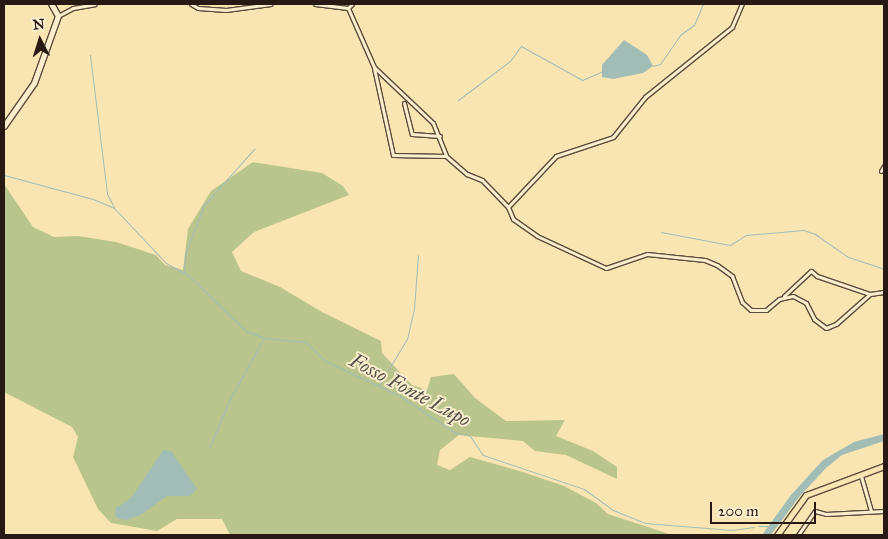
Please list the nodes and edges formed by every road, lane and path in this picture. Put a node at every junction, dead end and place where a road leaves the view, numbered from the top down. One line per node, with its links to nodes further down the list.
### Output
1 (51, 4): 9 (main road)
2 (95, 4): 9 (street)
3 (191, 4): 4 (street)
4 (271, 4)
5 (315, 4): 8 (street)
6 (352, 4): 8 (street)
7 (742, 4): 17 (street)
8 (348, 8): 10 (street)
9 (58, 16): 12 (main road)
10 (374, 67): 13 (street); 14 (street)
11 (404, 103): 13 (street)
12 (4, 126)
13 (441, 136): 14 (street)
14 (446, 156): 17 (street)
15 (884, 166): 16 (street)
16 (881, 171)
17 (508, 207): 20 (street)
18 (884, 292): 19 (street)
19 (870, 294): 20 (street); 20 (street)
20 (784, 297)
21 (884, 466): 22 (main road)
22 (861, 476): 23 (street); 25 (main road)
23 (871, 511): 24 (street); 26 (street)
24 (884, 511)
25 (778, 535)
26 (798, 535)

